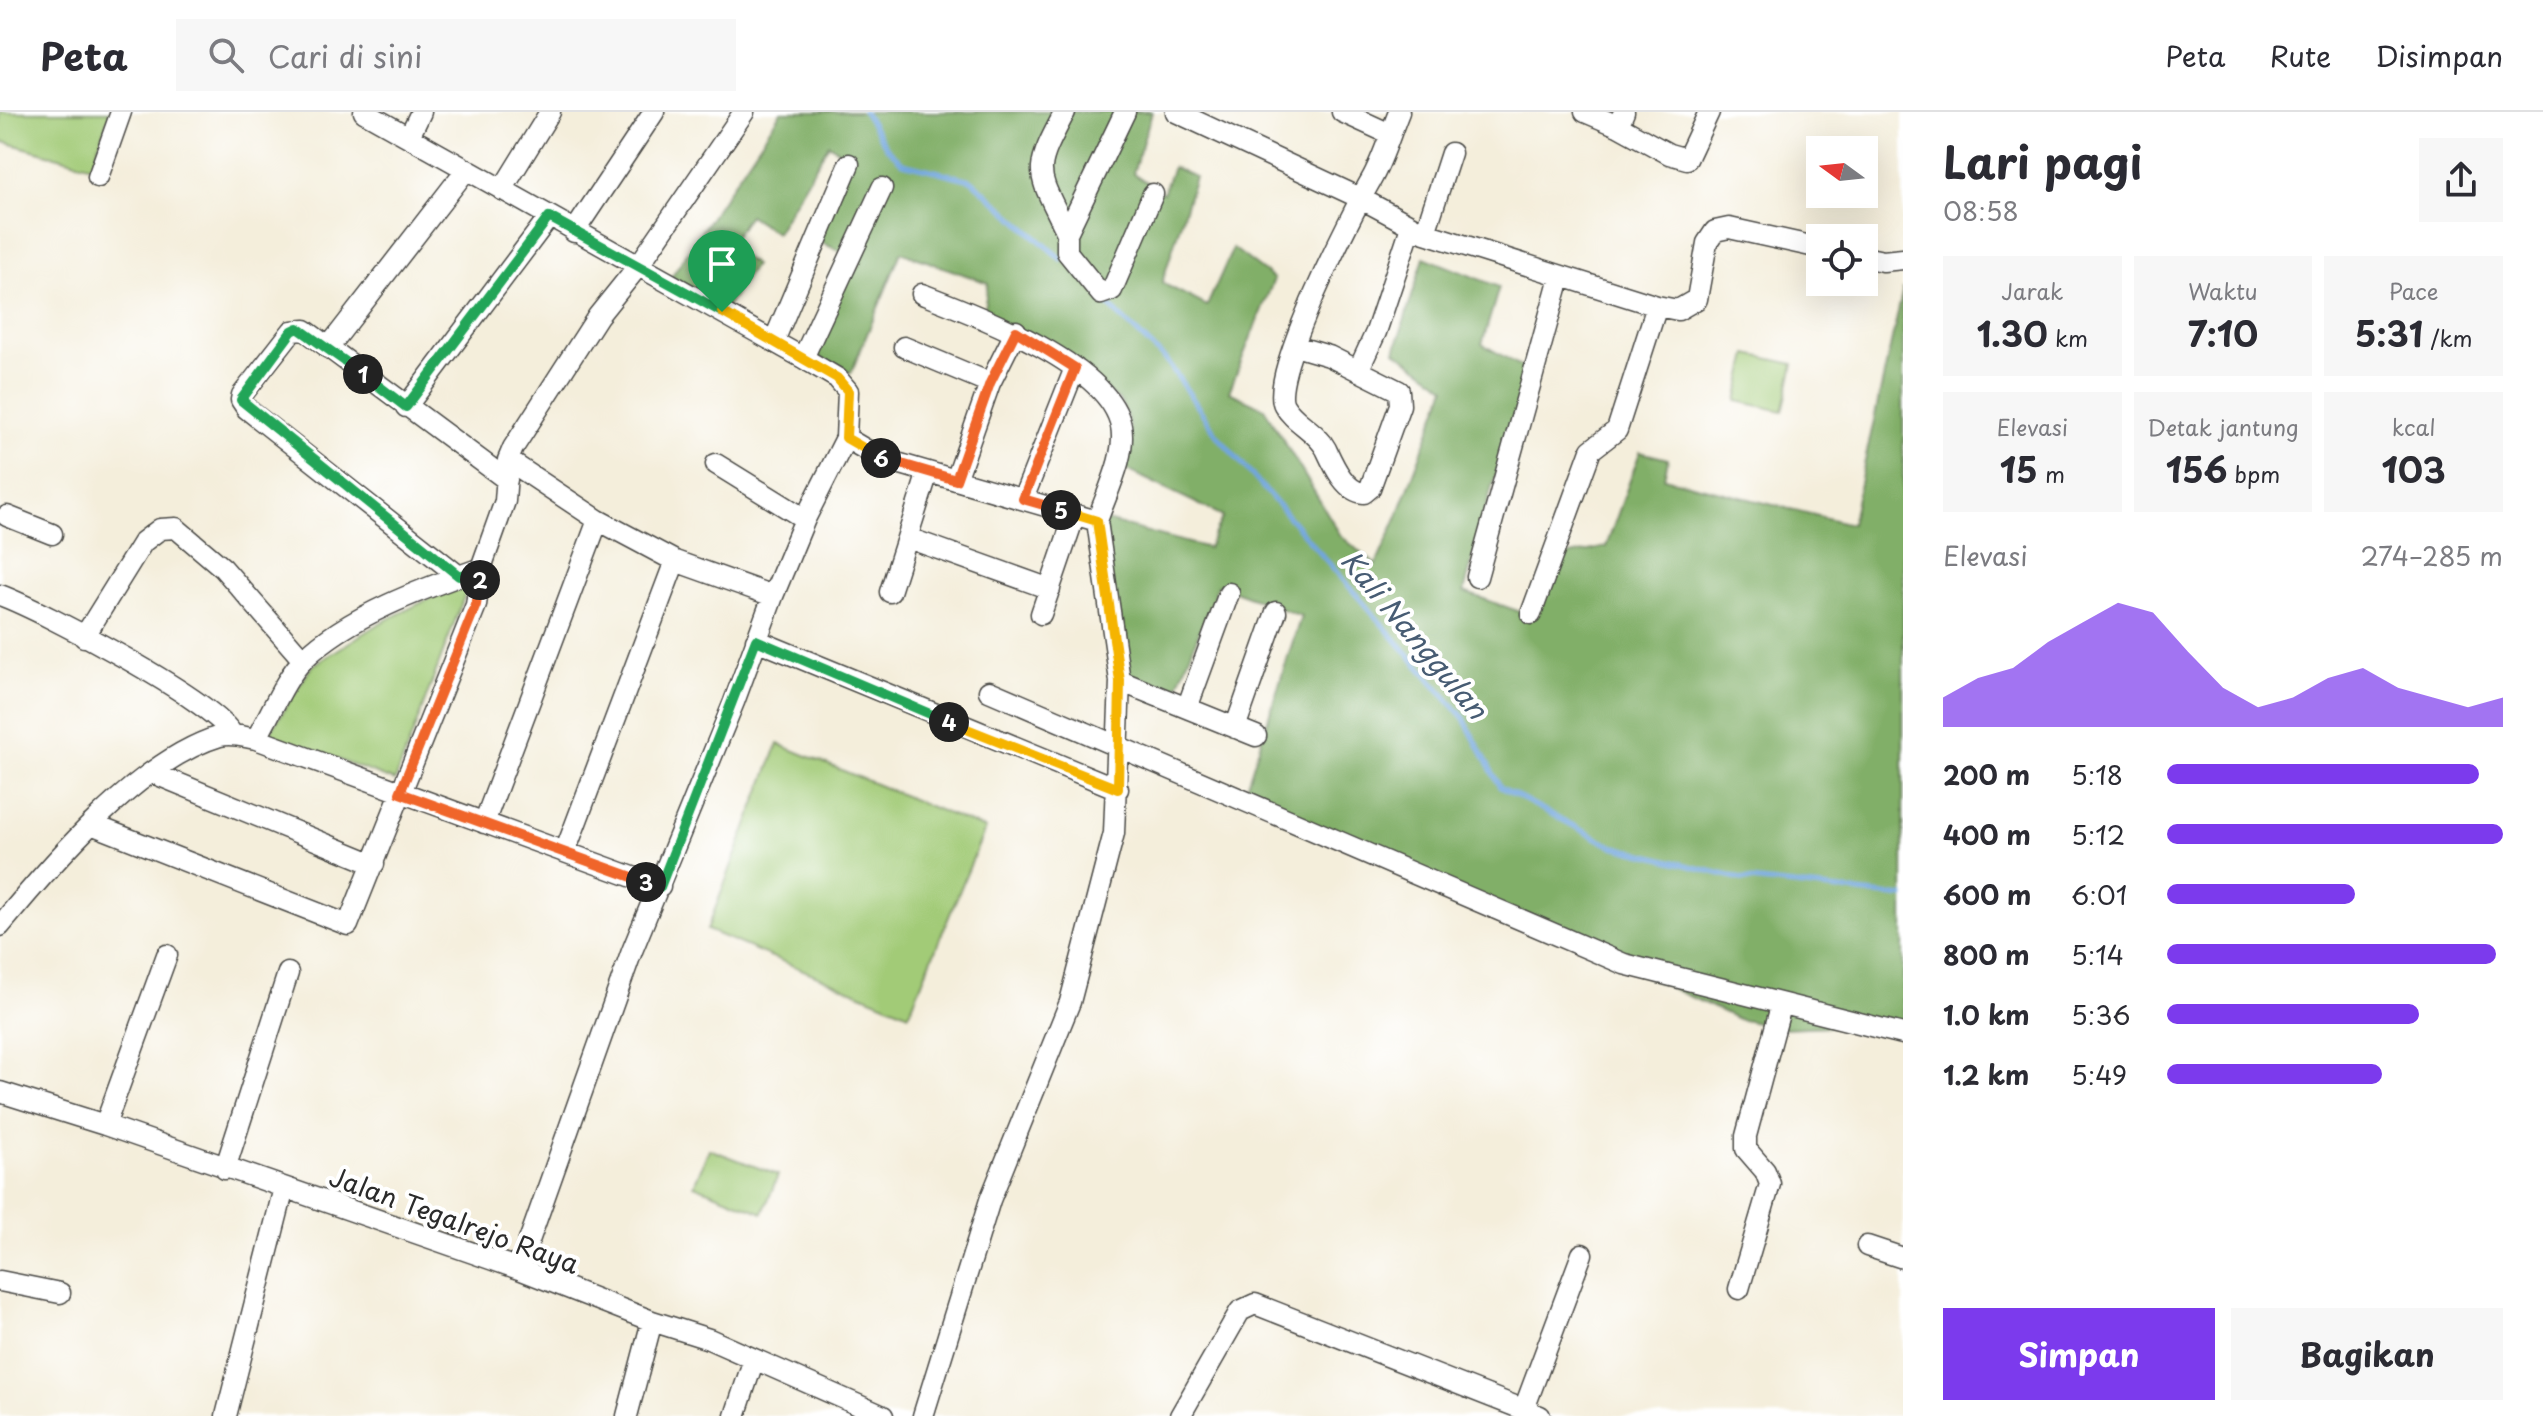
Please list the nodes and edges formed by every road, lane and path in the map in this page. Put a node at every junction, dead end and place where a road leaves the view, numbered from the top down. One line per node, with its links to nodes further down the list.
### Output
1 (121, 112): 21 (street)
2 (364, 112): 17 (street)
3 (421, 112): 17 (street)
4 (550, 112): 23 (street)
5 (654, 112): 28 (street)
6 (744, 112): 33 (street)
7 (1065, 112): 29 (street)
8 (1125, 112): 29 (street)
9 (1176, 112): 14 (street)
10 (1342, 112): 16 (street)
11 (1399, 112): 16 (street)
12 (1585, 112): 15 (street)
13 (1709, 112): 15 (street)
14 (1202, 117): 25 (street)
15 (1621, 119)
16 (1390, 134): 25 (street)
17 (409, 137): 20 (street)
18 (1451, 153): 27 (street)
19 (849, 164): 38 (street)
20 (466, 170): 23 (street); 41 (street)
21 (98, 177)
22 (882, 188): 42 (street)
23 (502, 190): 26 (street)
24 (1153, 194): 29 (street)
25 (1358, 197): 27 (street); 39 (street)
26 (549, 217): 28 (street); 46 (street)
27 (1418, 230): 34 (street); 44 (street)
28 (574, 232): 33 (street)
29 (1067, 233)
30 (1806, 245): 36 (street)
31 (1903, 259): 32 (street)
32 (1878, 260)
33 (639, 265): 38 (street); 49 (street)
34 (1560, 277): 36 (street); 63 (street)
35 (922, 294): 37 (street)
36 (1657, 306): 71 (street)
37 (1016, 331): 43 (street); 45 (street)
38 (774, 341): 42 (street)
39 (1295, 346): 44 (street); 44 (street)
40 (904, 347): 45 (street)
41 (328, 348): 46 (street); 62 (street)
42 (803, 358): 47 (street)
43 (1075, 368): 52 (street); 57 (street)
44 (1358, 371)
45 (990, 383): 51 (street)
46 (406, 407): 49 (street)
47 (846, 438): 50 (street); 55 (street)
48 (716, 464): 55 (street)
49 (508, 470): 56 (street); 61 (street)
50 (928, 472): 51 (street); 59 (street)
51 (956, 480): 52 (street)
52 (1023, 499): 53 (street)
53 (1075, 514): 57 (street); 64 (street)
54 (2, 519): 58 (street)
55 (805, 519): 68 (street)
56 (598, 520): 60 (street); 86 (street)
57 (1097, 521): 75 (street)
58 (52, 534)
59 (908, 538): 64 (street); 65 (street)
60 (675, 561): 68 (street); 88 (street)
61 (481, 568): 62 (street); 85 (street)
62 (459, 576): 74 (street)
63 (1477, 577)
64 (1050, 589): 70 (street)
65 (890, 592)
66 (1229, 593): 77 (street)
67 (0, 595): 72 (street)
68 (773, 596): 73 (street)
69 (1276, 612): 78 (street)
70 (1041, 614)
71 (1531, 614)
72 (84, 637): 74 (street); 79 (street)
73 (756, 640): 84 (street); 90 (street)
74 (303, 660): 81 (street)
75 (1120, 681): 77 (street); 82 (street)
76 (989, 691): 82 (street)
77 (1187, 708): 78 (street)
78 (1235, 728): 80 (street)
79 (232, 734): 81 (street); 83 (street)
80 (1256, 736)
81 (256, 739): 85 (street)
82 (1119, 745): 84 (street); 94 (street)
83 (153, 773): 87 (street); 89 (street)
84 (1118, 789): 114 (street)
85 (400, 793): 86 (street); 89 (street)
86 (484, 823): 88 (street)
87 (91, 824): 89 (street); 91 (street)
88 (565, 852): 90 (street)
89 (374, 864)
90 (660, 887): 103 (street)
91 (0, 926)
92 (167, 955): 97 (street)
93 (288, 973): 98 (street)
94 (1781, 1006): 95 (street); 105 (street)
95 (1903, 1034)
96 (0, 1092): 97 (street, Jalan Tegalrejo Raya)
97 (105, 1125): 98 (street, Jalan Tegalrejo Raya)
98 (225, 1169): 99 (street, Jalan Tegalrejo Raya)
99 (284, 1188): 103 (street, Jalan Tegalrejo Raya); 110 (street)
100 (1867, 1246): 102 (street)
101 (1582, 1254): 109 (street)
102 (1903, 1258)
103 (519, 1269): 107 (street, Jalan Tegalrejo Raya)
104 (0, 1281): 106 (street)
105 (1739, 1289)
106 (60, 1293)
107 (652, 1321): 108 (street, Jalan Tegalrejo Raya); 111 (street)
108 (754, 1359): 112 (street); 113 (street, Jalan Tegalrejo Raya)
109 (1532, 1412): 115 (street)
110 (226, 1416)
111 (627, 1416)
112 (735, 1416)
113 (883, 1416)
114 (923, 1416)
115 (1180, 1416)

